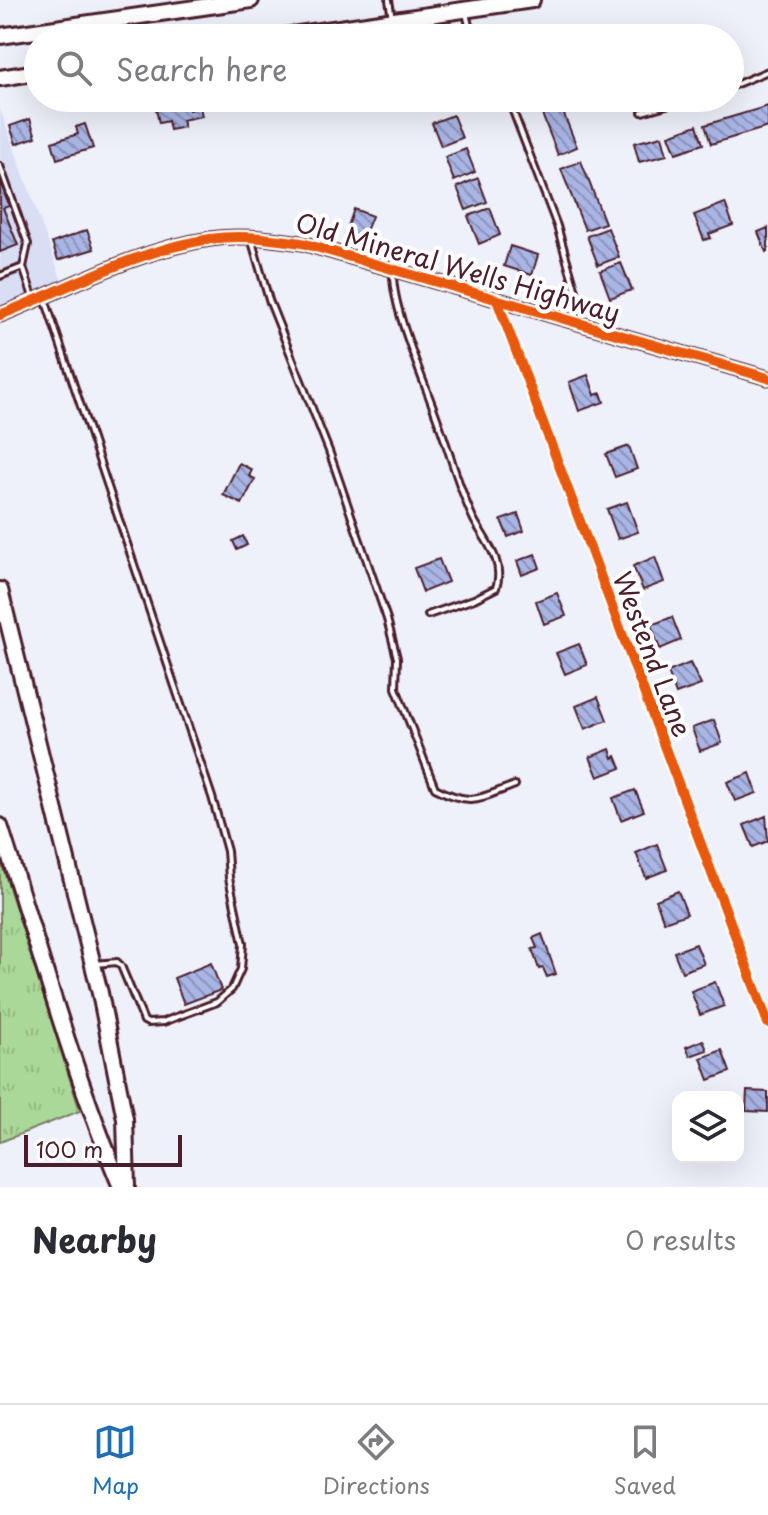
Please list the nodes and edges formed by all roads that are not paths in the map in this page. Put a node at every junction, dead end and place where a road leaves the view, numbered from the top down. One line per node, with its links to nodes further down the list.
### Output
1 (251, 0): 6 (main road)
2 (389, 0): 5 (lane)
3 (532, 0): 4 (main road)
4 (465, 10): 5 (main road); 8 (lane)
5 (392, 20): 7 (main road)
6 (84, 24)
7 (365, 24)
8 (468, 24)
9 (24, 33): 10 (main road)
10 (0, 36)
11 (768, 71): 14 (lane)
12 (24, 74): 13 (main road)
13 (0, 78)
14 (744, 81)
15 (513, 112): 24 (lane)
16 (1, 170): 18 (lane)
17 (251, 236): 19 (street, Old Mineral Wells Highway); 21 (street, Old Mineral Wells Highway); 28 (lane)
18 (23, 267): 20 (lane); 21 (lane)
19 (393, 270): 22 (street, Old Mineral Wells Highway); 27 (lane)
20 (0, 276)
21 (39, 299): 23 (street, Old Mineral Wells Highway); 30 (lane)
22 (497, 300): 24 (street, Old Mineral Wells Highway); 31 (street, Westend Lane)
23 (0, 315)
24 (575, 322): 25 (street, Old Mineral Wells Highway)
25 (768, 378)
26 (0, 590): 30 (main road)
27 (428, 615)
28 (515, 785)
29 (0, 826): 32 (main road)
30 (93, 964): 32 (main road)
31 (768, 1023)
32 (124, 1187)

